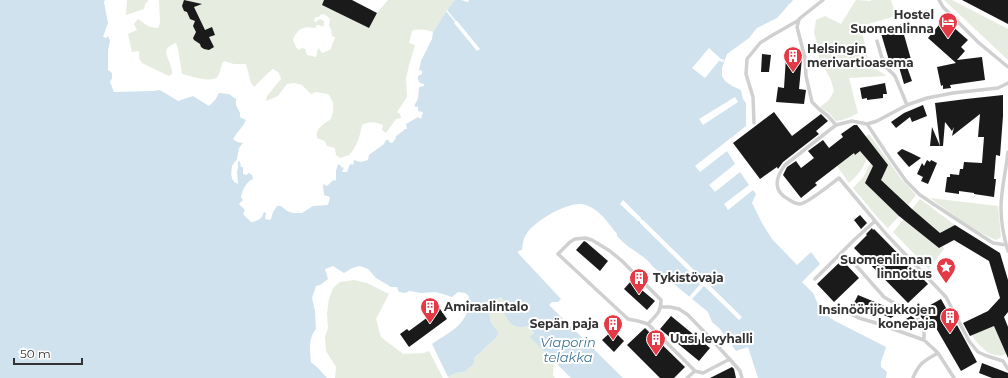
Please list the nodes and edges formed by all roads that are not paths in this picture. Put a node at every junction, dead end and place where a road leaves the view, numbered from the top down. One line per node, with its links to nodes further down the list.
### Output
1 (823, 0): 3 (lane)
2 (939, 0): 5 (lane)
3 (799, 19): 8 (lane); 10 (lane)
4 (877, 41): 7 (lane)
5 (1008, 67)
6 (1008, 83): 7 (lane)
7 (907, 105): 9 (lane)
8 (754, 123)
9 (867, 124): 10 (lane); 13 (lane)
10 (836, 125): 12 (lane)
11 (1008, 152): 13 (lane)
12 (875, 221): 16 (lane); 23 (lane)
13 (1006, 245): 14 (lane)
14 (1008, 251)
15 (853, 262): 20 (lane)
16 (815, 279)
17 (661, 307): 19 (lane); 19 (lane); 22 (lane)
18 (851, 314): 20 (lane)
19 (648, 324): 24 (lane)
20 (924, 340): 21 (lane)
21 (938, 353): 27 (lane); 28 (lane)
22 (730, 359): 24 (lane); 26 (lane)
23 (1008, 369)
24 (695, 371): 25 (lane)
25 (687, 378)
26 (742, 378)
27 (913, 378)
28 (954, 378)

